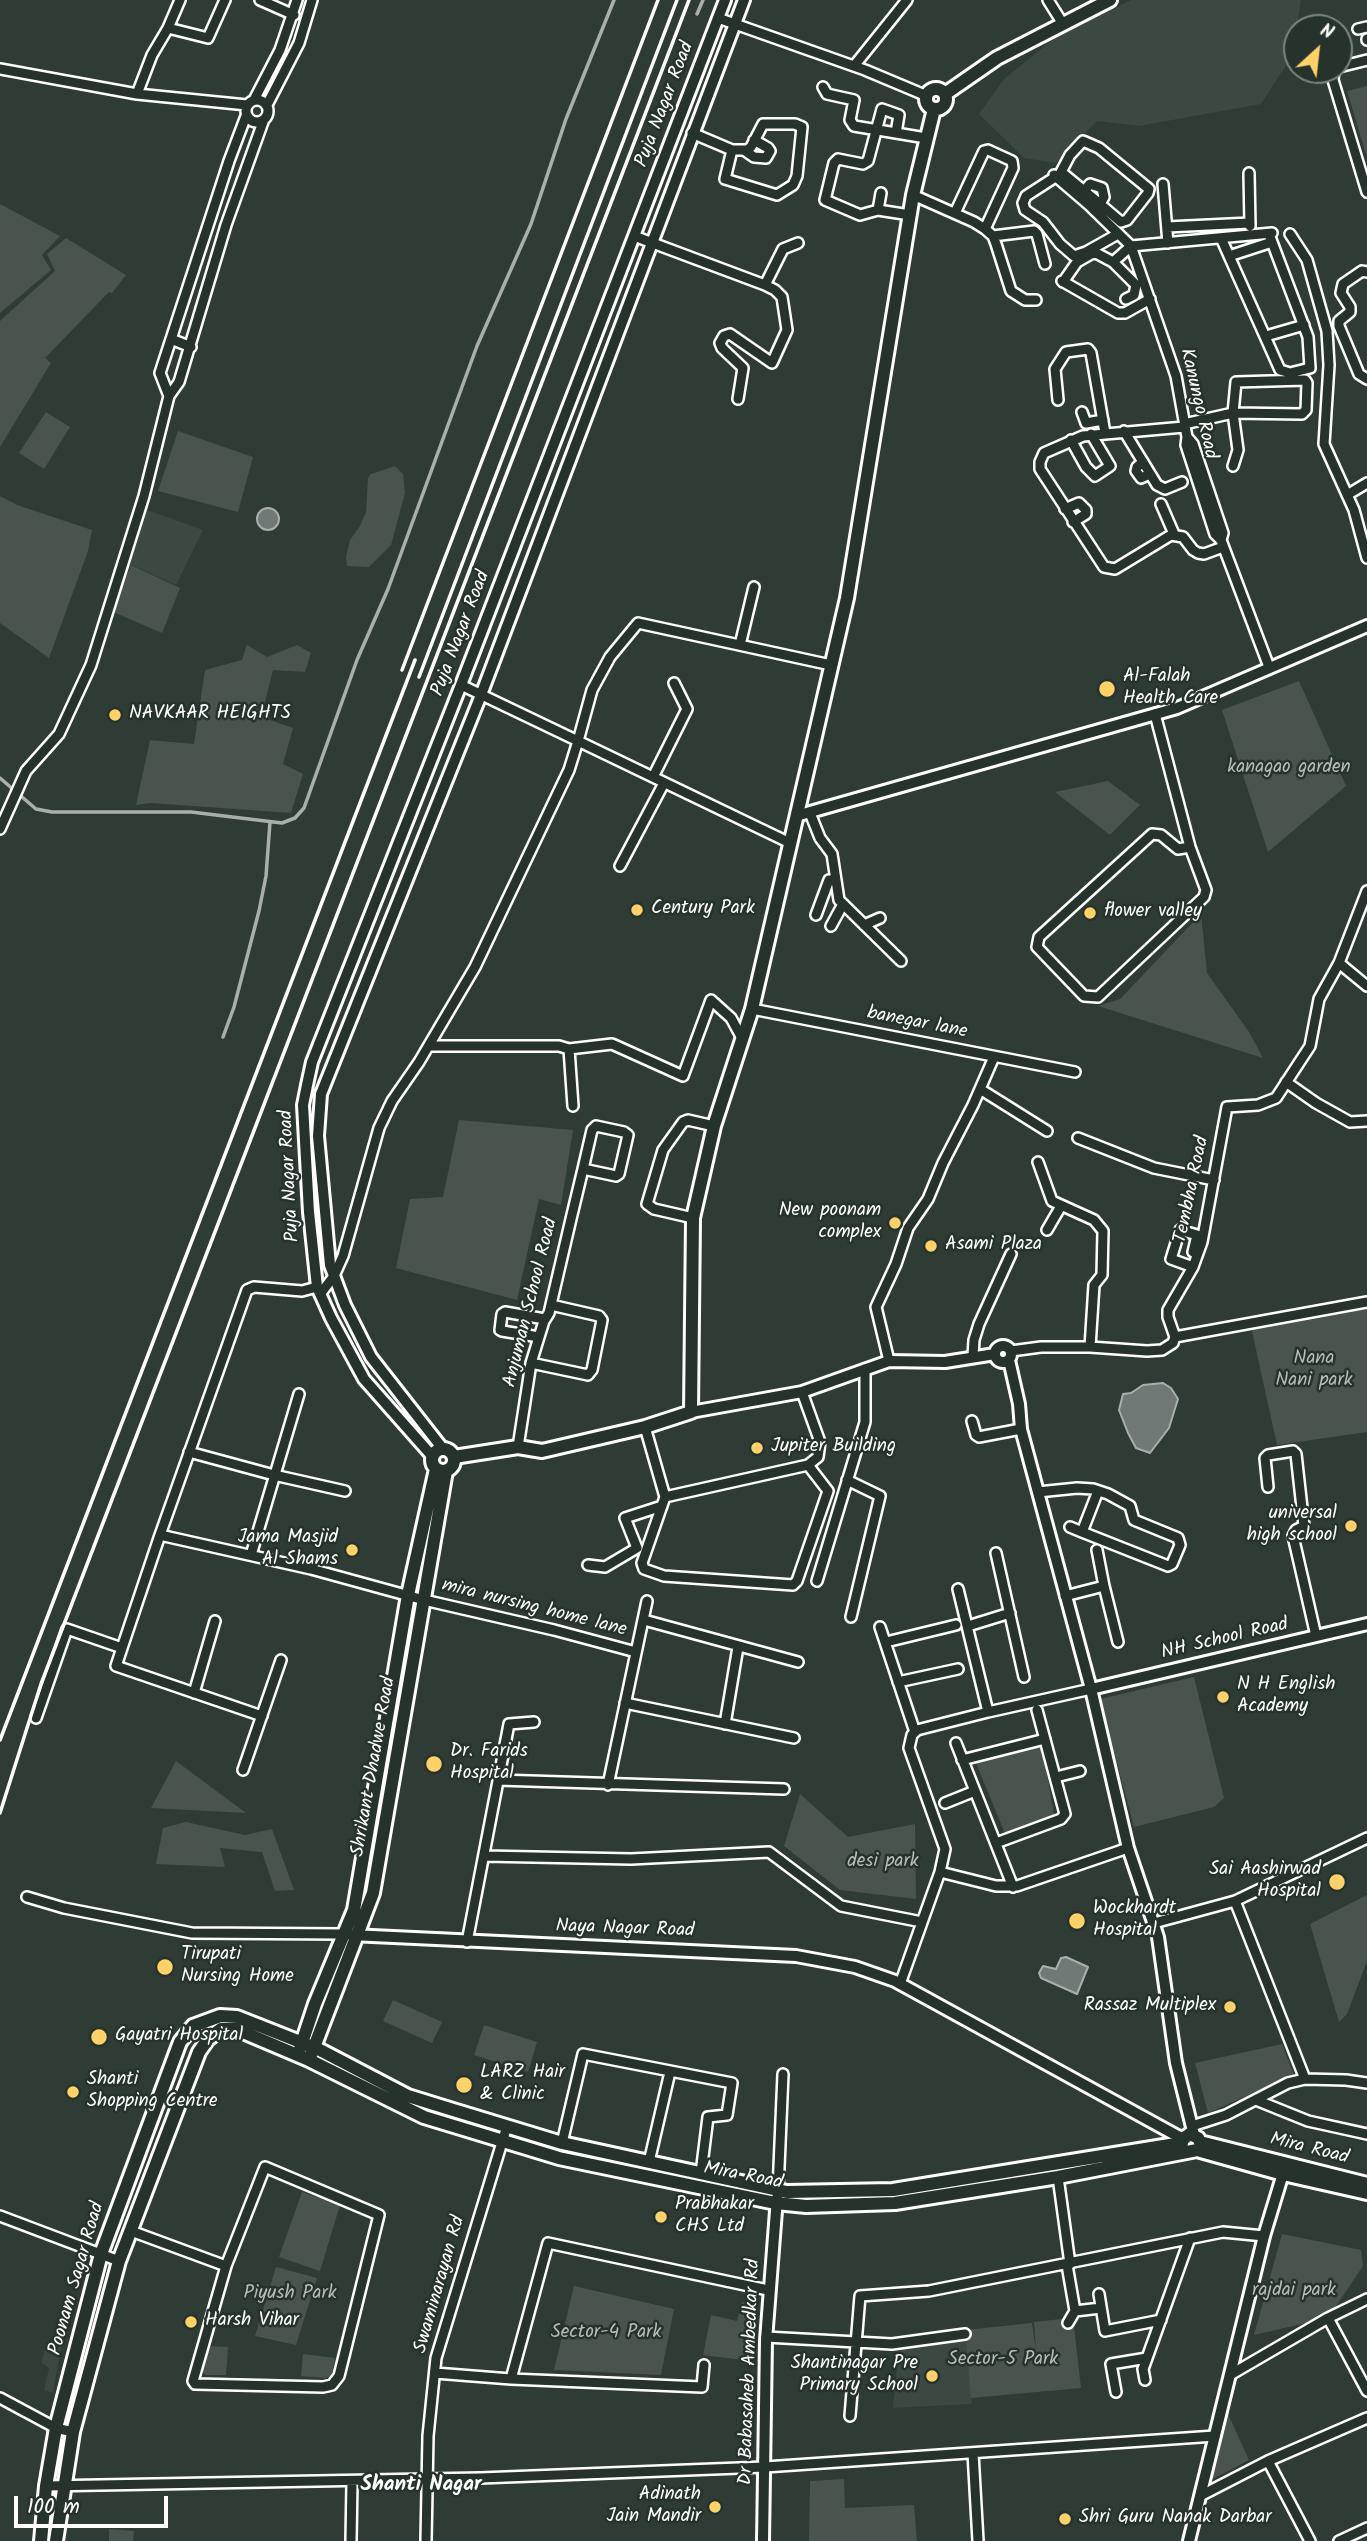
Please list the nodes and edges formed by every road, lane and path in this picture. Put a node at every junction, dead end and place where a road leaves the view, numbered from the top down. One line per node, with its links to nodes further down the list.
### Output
1 (180, 0): 15 (street)
2 (226, 0): 15 (street)
3 (260, 0): 11 (street)
4 (297, 0): 11 (street)
5 (312, 0): 24 (street)
6 (725, 0): 12 (street, Puja Nagar Road)
7 (744, 0): 13 (street, Puja Nagar Road)
8 (907, 0): 16 (street)
9 (1048, 0): 14 (street)
10 (1110, 0): 14 (main road)
11 (293, 15): 23 (street)
12 (718, 18): 13 (street); 53 (street, Puja Nagar Road)
13 (735, 23): 16 (street); 29 (street, Puja Nagar Road)
14 (1063, 24): 21 (main road)
15 (168, 28): 20 (street)
16 (854, 66): 22 (street)
17 (0, 69): 20 (street)
18 (1334, 84): 38 (street)
19 (823, 87): 28 (street)
20 (137, 94): 23 (street)
21 (945, 94): 22 (main road); 25 (main road)
22 (927, 96): 25 (main road)
23 (250, 103): 24 (street); 26 (street)
24 (267, 106): 27 (street)
25 (934, 108): 31 (main road)
26 (246, 116): 27 (street); 45 (street)
27 (263, 122): 47 (street)
28 (876, 129): 30 (street); 30 (street); 42 (street)
29 (692, 133): 33 (street); 56 (street, Puja Nagar Road)
30 (896, 133): 31 (street)
31 (926, 138): 40 (main road)
32 (754, 140): 33 (street); 34 (street); 34 (street)
33 (732, 150): 34 (street)
34 (744, 150)
35 (1250, 173): 46 (street)
36 (1057, 175): 41 (street, Kanungo Road); 41 (street); 41 (street); 50 (street)
37 (1163, 184): 48 (street)
38 (1367, 192)
39 (881, 193): 42 (street)
40 (913, 195): 43 (street); 44 (main road)
41 (1095, 203): 50 (street, Kanungo Road)
42 (878, 210): 44 (street)
43 (955, 213): 49 (street); 49 (street)
44 (910, 215): 97 (main road)
45 (209, 219): 47 (street); 70 (street)
46 (1250, 223): 48 (street); 52 (street)
47 (226, 225): 71 (street)
48 (1167, 228): 58 (street)
49 (989, 232): 62 (street); 67 (street)
50 (1118, 234): 59 (street, Kanungo Road)
51 (1290, 234): 87 (street)
52 (1250, 235): 54 (street); 55 (street)
53 (634, 236): 56 (street); 100 (street, Puja Nagar Road)
54 (1271, 236): 60 (street); 68 (street)
55 (1221, 238): 58 (street); 60 (street)
56 (651, 243): 64 (street); 101 (street, Puja Nagar Road)
57 (798, 243): 64 (street)
58 (1168, 243): 59 (street)
59 (1131, 246): 61 (street); 66 (street, Kanungo Road)
60 (1229, 256): 69 (street)
61 (1113, 262): 65 (street); 66 (street)
62 (1045, 264)
63 (1367, 272): 72 (street)
64 (765, 285): 74 (street)
65 (1126, 299)
66 (1150, 299): 79 (street, Kanungo Road)
67 (1036, 300)
68 (1304, 325): 69 (street); 69 (street)
69 (1266, 336)
70 (171, 339): 71 (street); 73 (street)
71 (191, 347): 73 (street)
72 (1367, 379)
73 (169, 396): 108 (street)
74 (738, 399)
75 (1058, 400): 78 (street)
76 (1082, 412): 78 (street)
77 (1233, 413): 77 (street); 79 (street); 84 (street)
78 (1103, 420): 81 (street)
79 (1184, 425): 80 (street); 92 (street, Kanungo Road)
80 (1124, 431): 81 (street); 85 (street)
81 (1105, 433): 82 (street)
82 (1091, 434): 83 (street); 83 (street)
83 (1071, 440): 89 (street)
84 (1233, 466)
85 (1182, 482)
86 (1367, 482): 87 (street)
87 (1347, 495): 93 (street)
88 (1161, 504): 91 (street)
89 (1065, 509): 90 (street); 90 (street)
90 (1073, 522): 91 (street)
91 (1174, 534): 92 (street)
92 (1222, 543): 98 (street, Kanungo Road)
93 (1367, 558)
94 (754, 587): 96 (street)
95 (1367, 626): 98 (street)
96 (740, 645): 97 (street); 103 (street)
97 (831, 664): 107 (main road)
98 (1269, 667): 102 (street)
99 (674, 683): 104 (street)
100 (461, 685): 101 (street); 127 (street, Puja Nagar Road)
101 (481, 695): 103 (street); 129 (street, Puja Nagar Road)
102 (1155, 714): 106 (street); 110 (street)
103 (578, 741): 104 (street); 124 (street)
104 (653, 778): 105 (street)
105 (664, 783): 109 (street); 111 (street)
106 (810, 813): 107 (street); 112 (street)
107 (796, 816): 109 (main road)
108 (0, 829)
109 (790, 843): 122 (main road)
110 (1190, 847): 110 (street)
111 (620, 866)
112 (832, 877): 114 (street); 115 (street)
113 (1367, 891): 120 (street)
114 (843, 904): 117 (street); 118 (street)
115 (816, 915)
116 (880, 918): 117 (street)
117 (864, 925): 119 (street)
118 (831, 926)
119 (901, 961)
120 (1339, 963): 121 (street); 130 (street)
121 (1367, 986)
122 (752, 1009): 123 (main road); 126 (street, banegar lane)
123 (743, 1041): 125 (street); 135 (main road)
124 (429, 1046): 125 (street); 145 (street)
125 (569, 1049): 132 (street)
126 (994, 1057): 128 (street, banegar lane); 131 (street)
127 (310, 1070): 129 (street); 146 (street, Puja Nagar Road)
128 (1074, 1073)
129 (327, 1078): 145 (street, Puja Nagar Road)
130 (1286, 1082): 134 (street); 140 (street, Tembha Road)
131 (980, 1089): 136 (street); 155 (street)
132 (573, 1106)
133 (1367, 1116): 134 (street)
134 (1362, 1122)
135 (714, 1126): 142 (main road); 142 (street)
136 (1047, 1131)
137 (1078, 1138): 140 (street)
138 (1038, 1163): 141 (street)
139 (583, 1169): 139 (street, Anjuman School Road); 148 (street, Anjuman School Road)
140 (1214, 1180): 150 (street, Tembha Road)
141 (1061, 1206): 143 (street); 152 (street)
142 (693, 1219): 160 (main road)
143 (1047, 1230)
144 (1011, 1254): 153 (street)
145 (334, 1276): 146 (street); 166 (street, Puja Nagar Road)
146 (319, 1290): 165 (street); 166 (street, Puja Nagar Road)
147 (1367, 1302): 150 (street)
148 (551, 1305): 149 (street, Anjuman School Road); 156 (street)
149 (545, 1319): 151 (street, Anjuman School Road); 151 (street)
150 (1175, 1336): 152 (street)
151 (540, 1337): 156 (street, Anjuman School Road)
152 (1090, 1347): 154 (street)
153 (973, 1356): 154 (street); 155 (street)
154 (1010, 1356): 163 (street)
155 (889, 1361): 157 (street)
156 (531, 1363): 164 (street, Anjuman School Road)
157 (865, 1369): 158 (street); 169 (street)
158 (802, 1392): 160 (street); 167 (street)
159 (299, 1394): 168 (street)
160 (691, 1412): 162 (main road)
161 (972, 1421): 163 (street)
162 (645, 1427): 164 (main road); 174 (street)
163 (1021, 1429): 173 (street)
164 (518, 1447): 166 (main road)
165 (189, 1452): 168 (street); 177 (street)
166 (442, 1460): 185 (main road, Shrikant Dhadwe Road); 187 (main road, Shrikant Dhadwe Road)
167 (808, 1465): 174 (street); 174 (street)
168 (274, 1475): 171 (street); 180 (street)
169 (847, 1480): 182 (street); 190 (street)
170 (1268, 1487): 197 (street)
171 (345, 1491)
172 (1098, 1491): 173 (street); 176 (street); 176 (street)
173 (1038, 1492): 186 (street)
174 (664, 1502): 181 (street)
175 (1070, 1527): 176 (street)
176 (1082, 1532)
177 (160, 1535): 180 (street, mira nursing home lane); 201 (street)
178 (1097, 1549): 183 (street)
179 (996, 1553): 189 (street)
180 (251, 1555): 185 (street, mira nursing home lane)
181 (588, 1565)
182 (817, 1581)
183 (1104, 1586): 186 (street); 199 (street)
184 (958, 1589): 195 (street)
185 (408, 1595): 187 (street, mira nursing home lane); 240 (main road, Shrikant Dhadwe Road)
186 (1065, 1596): 208 (street)
187 (424, 1600): 202 (street, mira nursing home lane); 241 (main road, Shrikant Dhadwe Road)
188 (647, 1601): 191 (street)
189 (1010, 1613): 195 (street); 206 (street)
190 (851, 1617)
191 (644, 1620): 200 (street); 202 (street)
192 (215, 1621): 209 (street)
193 (1367, 1623): 197 (street, NH School Road)
194 (956, 1625): 198 (street)
195 (968, 1626): 212 (street)
196 (880, 1627): 198 (street)
197 (1316, 1636): 208 (street, NH School Road)
198 (886, 1642): 207 (street)
199 (1118, 1642)
200 (738, 1647): 204 (street); 216 (street)
201 (122, 1648): 209 (street); 214 (street)
202 (636, 1652): 210 (street)
203 (281, 1660): 213 (street)
204 (798, 1662)
205 (958, 1669): 207 (street)
206 (1024, 1677)
207 (898, 1682): 217 (street)
208 (1091, 1689): 212 (street); 232 (street)
209 (194, 1693): 213 (street)
210 (625, 1703): 216 (street); 226 (street)
211 (1037, 1710): 219 (street)
212 (988, 1712): 217 (street)
213 (262, 1716): 222 (street)
214 (36, 1718)
215 (534, 1722): 225 (street)
216 (725, 1724): 218 (street)
217 (915, 1732): 234 (street)
218 (794, 1738)
219 (1045, 1738): 221 (street); 224 (street)
220 (956, 1743): 221 (street)
221 (962, 1759): 228 (street)
222 (243, 1770)
223 (1080, 1771): 224 (street)
224 (1056, 1777): 231 (street)
225 (498, 1780): 226 (street); 233 (street)
226 (608, 1784): 227 (street)
227 (783, 1789)
228 (975, 1791): 229 (street); 231 (street)
229 (945, 1803)
230 (1367, 1838): 237 (street)
231 (996, 1843): 235 (street)
232 (1128, 1848): 235 (street); 239 (street)
233 (484, 1856): 238 (street); 242 (street)
234 (940, 1872): 235 (street); 238 (street)
235 (1013, 1886)
236 (27, 1897): 240 (street, Naya Nagar Road)
237 (1235, 1901): 239 (street); 250 (street)
238 (922, 1922): 243 (street)
239 (1154, 1923): 256 (street)
240 (343, 1934): 241 (street, Naya Nagar Road); 246 (main road, Shrikant Dhadwe Road)
241 (358, 1935): 242 (street, Naya Nagar Road); 246 (main road, Shrikant Dhadwe Road)
242 (467, 1942): 243 (street, Naya Nagar Road)
243 (900, 1984): 256 (street, Naya Nagar Road)
244 (183, 2036): 246 (main road, Mira Road); 269 (main road, Poonam Sagar Road)
245 (204, 2045): 247 (main road, Mira Road); 266 (main road, Poonam Sagar Road)
246 (311, 2046): 247 (main road, Shrikant Dhadwe Road); 253 (main road, Mira Road)
247 (303, 2058): 255 (main road, Mira Road)
248 (670, 2072): 257 (street); 258 (street); 260 (street)
249 (783, 2074): 264 (street)
250 (1305, 2078): 251 (street); 252 (street)
251 (1367, 2083)
252 (1256, 2101): 254 (street); 256 (street)
253 (507, 2126): 255 (street, Swaminarayan Rd); 257 (main road, Mira Road)
254 (1367, 2134)
255 (502, 2141): 264 (main road, Mira Road); 286 (street, Swaminarayan Rd)
256 (1191, 2141): 259 (main road, Mira Road); 261 (main road, Mira Road); 264 (main road, Mira Road)
257 (562, 2143): 258 (main road, Mira Road)
258 (649, 2162): 260 (main road, Mira Road)
259 (1285, 2169): 262 (main road, Mira Road); 263 (main road, Mira Road); 267 (street, Mira Road)
260 (701, 2173): 264 (main road, Mira Road)
261 (1058, 2177): 264 (main road, Mira Road); 271 (street)
262 (1367, 2184)
263 (1367, 2193)
264 (777, 2197): 273 (street, Dr Babasaheb Ambedkar Rd)
265 (0, 2216): 269 (street)
266 (131, 2231): 270 (main road, Poonam Sagar Road); 272 (street)
267 (1264, 2236): 268 (street); 287 (street, Mira Road)
268 (1191, 2238): 271 (street); 279 (street)
269 (101, 2255): 270 (street); 295 (main road, Poonam Sagar Road)
270 (119, 2262): 296 (main road, Poonam Sagar Road)
271 (1069, 2264): 277 (street); 283 (street)
272 (226, 2266): 272 (street)
273 (768, 2290): 282 (street, Dr Babasaheb Ambedkar Rd); 288 (street)
274 (1099, 2294): 276 (street)
275 (1367, 2299): 278 (street)
276 (1101, 2308): 277 (street); 279 (street)
277 (1075, 2311): 280 (street)
278 (1328, 2318): 287 (street); 290 (street)
279 (1161, 2320): 284 (street)
280 (1068, 2323)
281 (965, 2334): 283 (street)
282 (766, 2337): 283 (street); 300 (street, Dr Babasaheb Ambedkar Rd)
283 (856, 2343): 293 (street)
284 (1147, 2358): 289 (street); 291 (street)
285 (704, 2365): 288 (street)
286 (435, 2373): 288 (street); 301 (street, Swaminarayan Rd)
287 (1230, 2375): 297 (street, Mira Road)
288 (511, 2379)
289 (1145, 2380)
290 (1367, 2391)
291 (1116, 2392)
292 (0, 2398): 295 (street)
293 (850, 2416)
294 (1367, 2418): 299 (street)
295 (56, 2428): 296 (street); 303 (main road, Poonam Sagar Road)
296 (73, 2431): 304 (main road, Poonam Sagar Road)
297 (1215, 2436): 298 (street); 305 (street, Mira Road)
298 (973, 2454): 300 (street); 312 (street)
299 (1268, 2461): 305 (street); 314 (street)
300 (765, 2468): 301 (street); 311 (street, Dr Babasaheb Ambedkar Rd)
301 (426, 2478): 302 (street); 310 (street, Swaminarayan Rd)
302 (352, 2482): 304 (street); 309 (street)
303 (46, 2486): 304 (street); 307 (main road, Poonam Sagar Road)
304 (64, 2486): 308 (main road, Poonam Sagar Road)
305 (1200, 2496): 313 (street, Mira Road)
306 (1367, 2528): 315 (street)
307 (41, 2541)
308 (56, 2541)
309 (351, 2541)
310 (426, 2541)
311 (763, 2541)
312 (978, 2541)
313 (1189, 2541)
314 (1310, 2541)
315 (1339, 2541)

